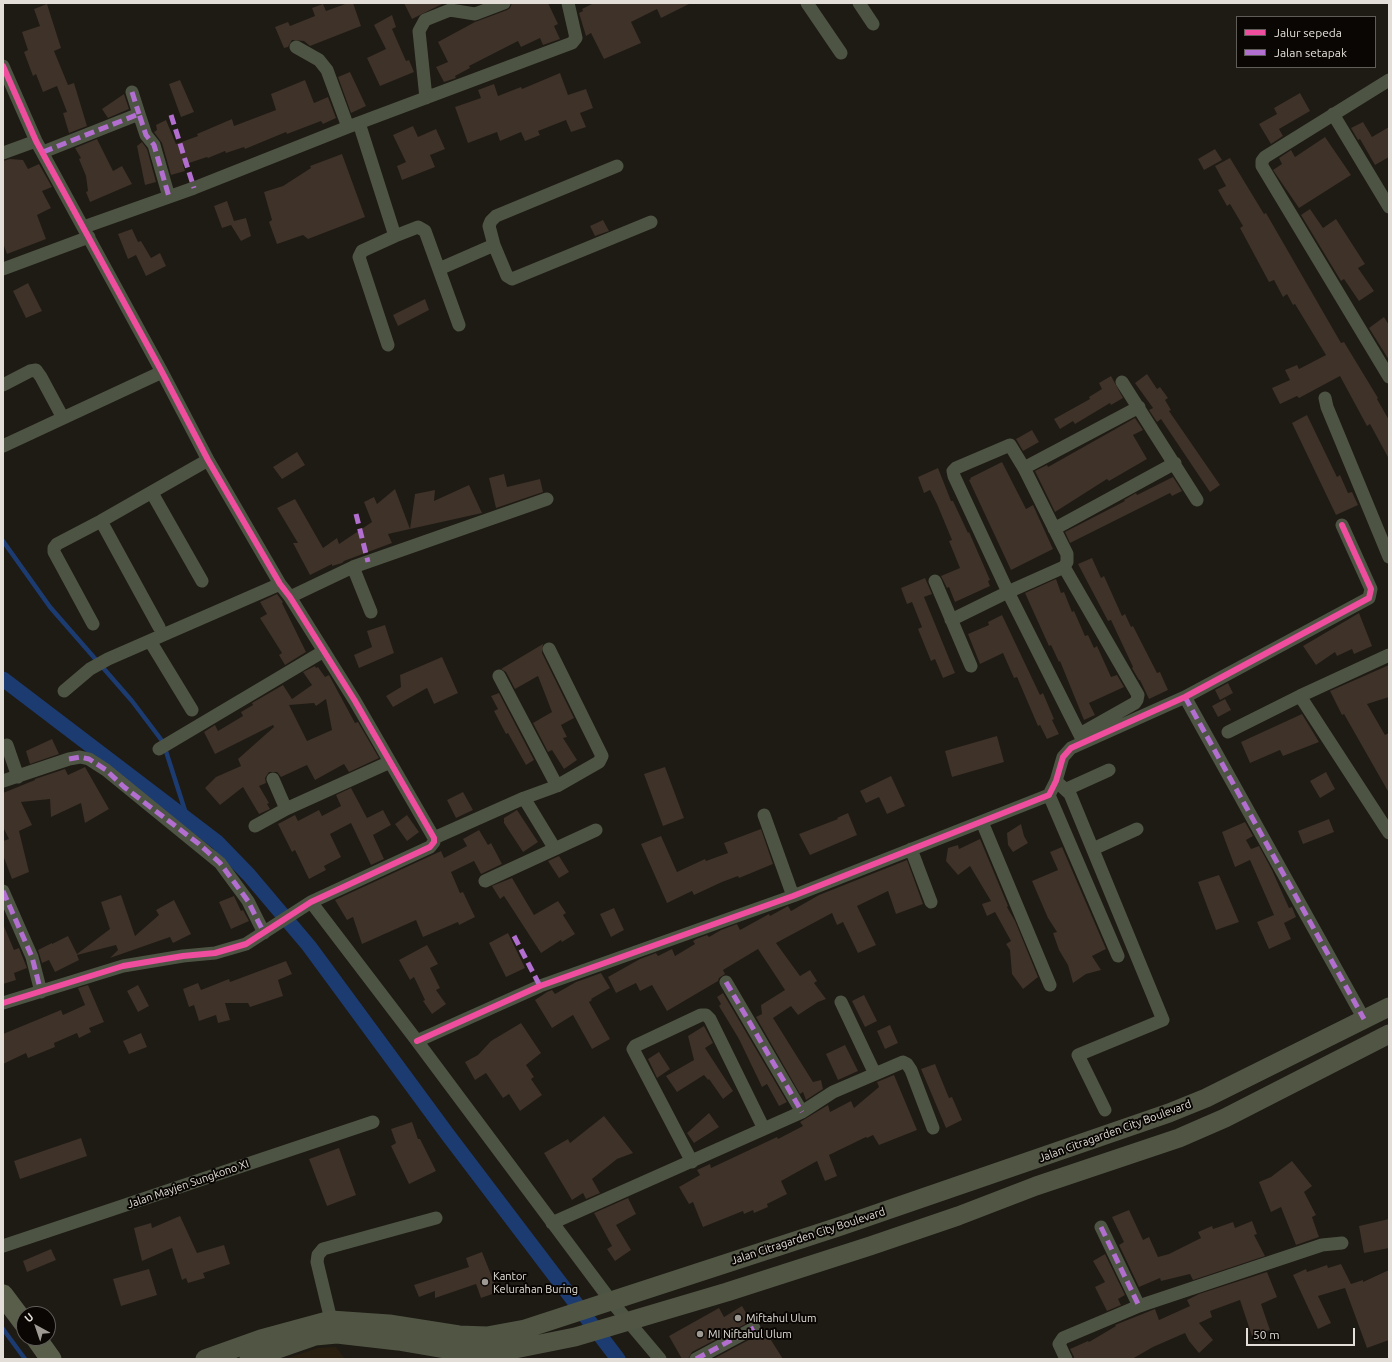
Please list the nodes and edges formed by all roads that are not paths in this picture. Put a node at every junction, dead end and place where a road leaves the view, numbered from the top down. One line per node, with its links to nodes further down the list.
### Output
1 (504, 3): 11 (street)
2 (568, 3): 11 (street)
3 (807, 3): 7 (street)
4 (859, 3): 5 (street)
5 (873, 24)
6 (296, 47): 14 (street)
7 (841, 53)
8 (3, 66): 15 (street)
9 (1389, 80): 13 (street)
10 (132, 92): 12 (street)
11 (426, 98): 14 (street)
12 (139, 114): 15 (street); 18 (street)
13 (1333, 114): 19 (street); 29 (street)
14 (353, 125): 18 (street); 22 (street)
15 (39, 146): 16 (street); 21 (street)
16 (3, 153)
17 (617, 166): 23 (street)
18 (169, 197): 21 (street)
19 (1389, 207)
20 (651, 222): 23 (street)
21 (86, 232): 25 (street); 28 (street)
22 (395, 236): 24 (street); 27 (street)
23 (494, 245): 24 (street)
24 (439, 268): 26 (street)
25 (3, 269)
26 (459, 325)
27 (388, 345)
28 (162, 372): 34 (street); 36 (street)
29 (1389, 377)
30 (1122, 382): 33 (street)
31 (3, 385): 34 (street)
32 (1325, 398): 45 (street)
33 (1139, 407): 37 (street); 38 (street)
34 (63, 418): 35 (street)
35 (3, 446)
36 (208, 460): 39 (street); 50 (street)
37 (1174, 463): 41 (street); 44 (street)
38 (1024, 468): 44 (street); 51 (street)
39 (152, 493): 42 (street); 48 (street)
40 (547, 499): 46 (street)
41 (1198, 500)
42 (101, 521): 55 (street); 56 (street)
43 (1342, 525): 65 (street)
44 (1054, 529): 47 (street)
45 (1389, 557)
46 (354, 567): 52 (street); 53 (street)
47 (1064, 567): 51 (street); 68 (street)
48 (202, 581)
49 (935, 582): 54 (street)
50 (280, 584): 52 (street); 57 (street)
51 (1008, 592): 54 (street); 68 (street)
52 (290, 597): 59 (street)
53 (371, 612)
54 (951, 620): 61 (street)
55 (93, 624)
56 (159, 627)
57 (150, 641): 63 (street); 66 (street)
58 (549, 649): 77 (street)
59 (324, 650): 70 (street); 71 (street)
60 (1389, 655): 64 (street)
61 (971, 666)
62 (499, 676): 77 (street)
63 (64, 691)
64 (1300, 696): 67 (street); 87 (street)
65 (1184, 697): 68 (street); 105 (street)
66 (192, 710)
67 (1228, 732)
68 (1081, 737): 76 (street)
69 (7, 745): 73 (street)
70 (159, 749)
71 (390, 762): 81 (street); 88 (street)
72 (1109, 770): 78 (street)
73 (18, 776): 75 (street); 97 (street)
74 (273, 779): 81 (street)
75 (3, 781)
76 (1056, 781): 78 (street); 79 (street)
77 (557, 786): 80 (street)
78 (1067, 789): 91 (street)
79 (1049, 795): 83 (street); 98 (street)
80 (524, 798): 88 (street); 89 (street)
81 (286, 809): 84 (street)
82 (764, 815): 94 (street)
83 (982, 822): 90 (street); 100 (street)
84 (255, 826)
85 (1137, 829): 91 (street)
86 (596, 830): 89 (street)
87 (1389, 833)
88 (434, 838): 96 (street)
89 (555, 849): 92 (street)
90 (911, 849): 94 (street); 95 (street)
91 (1093, 849): 109 (street)
92 (485, 881)
93 (3, 891): 101 (street)
94 (793, 896): 107 (street)
95 (931, 902)
96 (306, 905): 97 (street); 107 (street)
97 (266, 932): 101 (street)
98 (1118, 956)
99 (726, 982): 110 (street)
100 (1050, 985)
101 (41, 992): 103 (street)
102 (841, 1002): 108 (street)
103 (3, 1003)
104 (1389, 1007): 105 (main road, Jalan Citragarden City Boulevard)
105 (1364, 1020): 121 (main road, Jalan Citragarden City Boulevard)
106 (1389, 1034): 125 (main road)
107 (417, 1041): 116 (street)
108 (875, 1074): 110 (street); 112 (street)
109 (1105, 1110)
110 (802, 1112): 113 (street)
111 (373, 1122): 119 (street, Jalan Mayjen Sungkono XI)
112 (933, 1128)
113 (764, 1129): 114 (street); 114 (street)
114 (692, 1162): 116 (street)
115 (436, 1218): 124 (street)
116 (552, 1222): 121 (street)
117 (1101, 1227): 122 (street)
118 (1342, 1243): 122 (street)
119 (3, 1246)
120 (4, 1299): 123 (main road)
121 (606, 1302): 124 (main road, Jalan Citragarden City Boulevard); 125 (street)
122 (1139, 1306): 133 (street)
123 (16, 1313)
124 (331, 1320): 129 (main road, Jalan Citragarden City Boulevard)
125 (622, 1323): 130 (main road); 131 (street)
126 (754, 1328): 132 (street)
127 (42, 1346): 128 (main road)
128 (51, 1359)
129 (206, 1359)
130 (249, 1359)
131 (660, 1359)
132 (696, 1359)
133 (1066, 1359)

